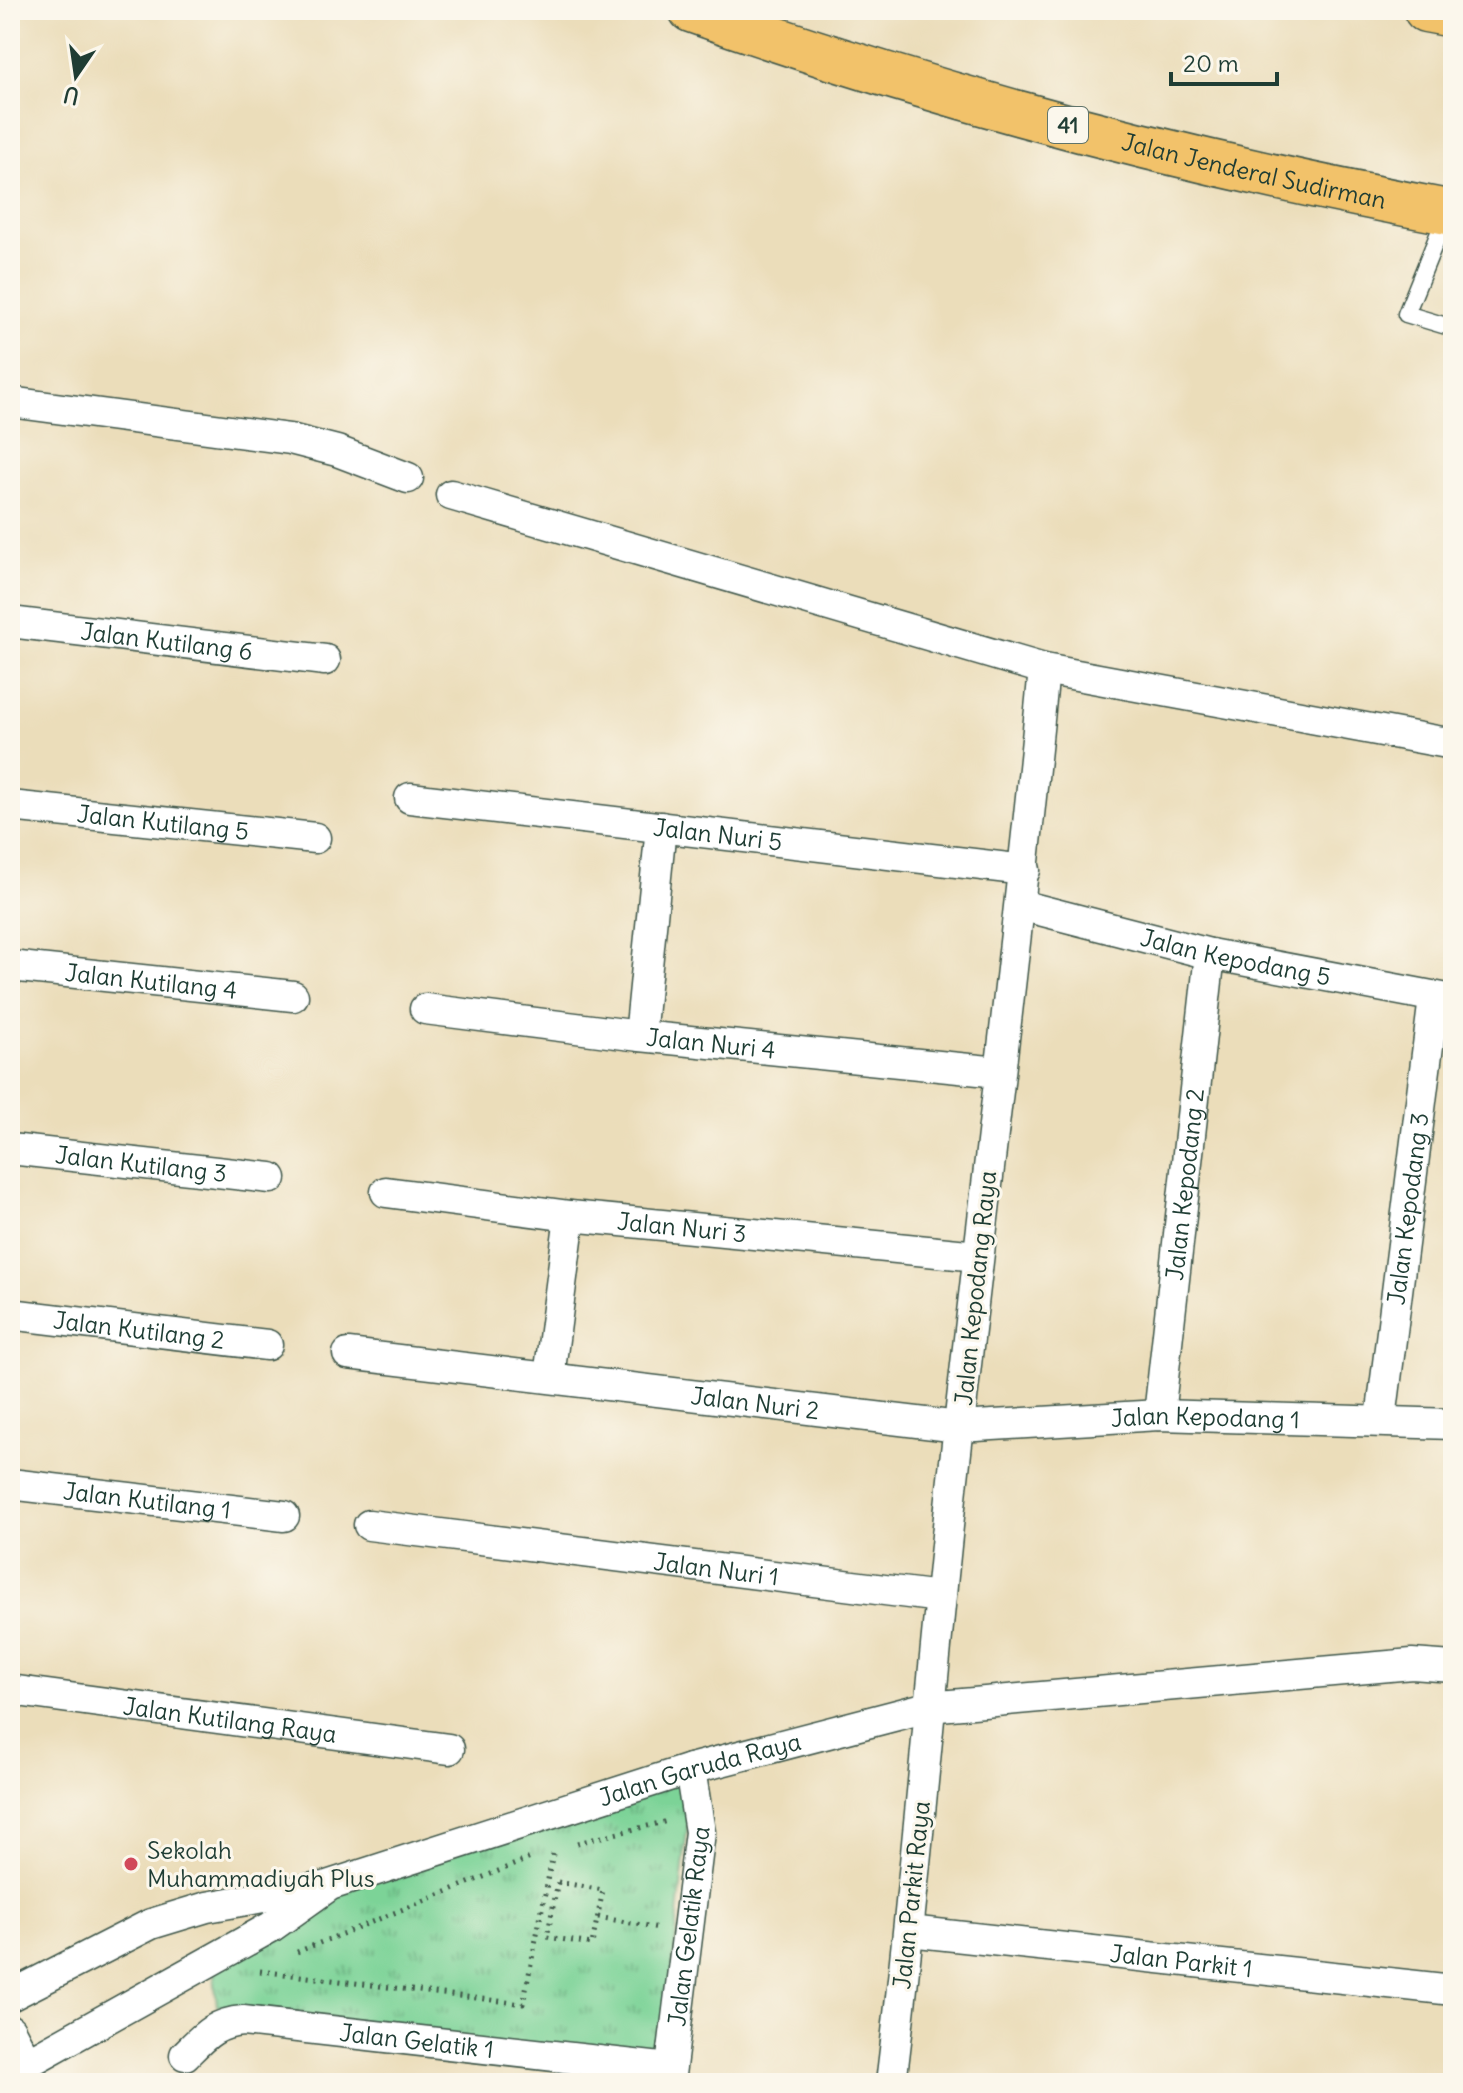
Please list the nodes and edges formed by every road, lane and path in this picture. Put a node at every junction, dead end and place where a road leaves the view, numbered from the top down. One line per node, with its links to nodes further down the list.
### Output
1 (691, 10): 4 (highway, Jalan Jenderal Sudirman / 41)
2 (1426, 10): 3 (highway)
3 (1453, 15)
4 (1450, 212): 5 (lane)
5 (1453, 328)
6 (10, 402): 7 (street)
7 (408, 478)
8 (451, 495): 11 (street)
9 (10, 622): 10 (street, Jalan Kutilang 6)
10 (325, 660)
11 (1044, 669): 12 (street); 17 (street, Jalan Kepodang Raya)
12 (1453, 744)
13 (410, 798): 15 (street, Jalan Nuri 5)
14 (10, 806): 16 (street, Jalan Kutilang 5)
15 (661, 827): 17 (street, Jalan Nuri 5); 24 (street)
16 (315, 838)
17 (1025, 870): 18 (street, Jalan Kepodang Raya)
18 (1020, 905): 19 (street, Jalan Kepodang 5); 25 (street, Jalan Kepodang Raya)
19 (1210, 954): 22 (street, Jalan Kepodang 5); 35 (street, Jalan Kepodang 2)
20 (10, 966): 21 (street, Jalan Kutilang 4)
21 (293, 996)
22 (1443, 999): 36 (street, Jalan Kepodang 3)
23 (425, 1009): 24 (street, Jalan Nuri 4)
24 (640, 1036): 25 (street, Jalan Nuri 4)
25 (999, 1072): 30 (street, Jalan Kepodang Raya)
26 (10, 1149): 27 (street, Jalan Kutilang 3)
27 (271, 1178)
28 (386, 1192): 29 (street, Jalan Nuri 3)
29 (570, 1216): 30 (street, Jalan Nuri 3); 34 (street)
30 (978, 1256): 38 (street, Jalan Kepodang Raya)
31 (10, 1314): 32 (street, Jalan Kutilang 2)
32 (267, 1345)
33 (348, 1354): 34 (street)
34 (549, 1377): 38 (street, Jalan Nuri 2)
35 (1159, 1415): 36 (street, Jalan Kepodang 1); 38 (street, Jalan Kepodang 1)
36 (1381, 1419): 37 (street, Jalan Kepodang 1)
37 (1453, 1424)
38 (959, 1427): 42 (street, Jalan Kepodang Raya)
39 (10, 1484): 40 (street, Jalan Kutilang 1)
40 (284, 1516)
41 (369, 1525): 42 (street, Jalan Nuri 1)
42 (940, 1597): 45 (street, Jalan Kepodang Raya)
43 (1453, 1667): 45 (street, Jalan Garuda Raya)
44 (10, 1690): 46 (street, Jalan Kutilang Raya)
45 (928, 1707): 47 (street, Jalan Garuda Raya); 52 (street, Jalan Parkit Raya)
46 (449, 1749)
47 (690, 1769): 48 (street, Jalan Gelatik Raya); 50 (street, Jalan Garuda Raya)
48 (698, 1813): 49 (path); 53 (street, Jalan Gelatik Raya)
49 (554, 1849): 54 (path); 55 (path)
50 (330, 1885): 57 (street); 60 (street, Jalan Garuda Raya)
51 (597, 1917): 51 (path); 53 (path)
52 (909, 1931): 56 (street, Jalan Parkit 1); 62 (street, Jalan Parkit Raya)
53 (687, 1933): 61 (street, Jalan Gelatik Raya)
54 (295, 1953)
55 (266, 1964)
56 (1453, 1990)
57 (10, 1996)
58 (10, 2030): 60 (street)
59 (185, 2055): 61 (street, Jalan Gelatik 1)
60 (18, 2071)
61 (670, 2076)
62 (891, 2083)

